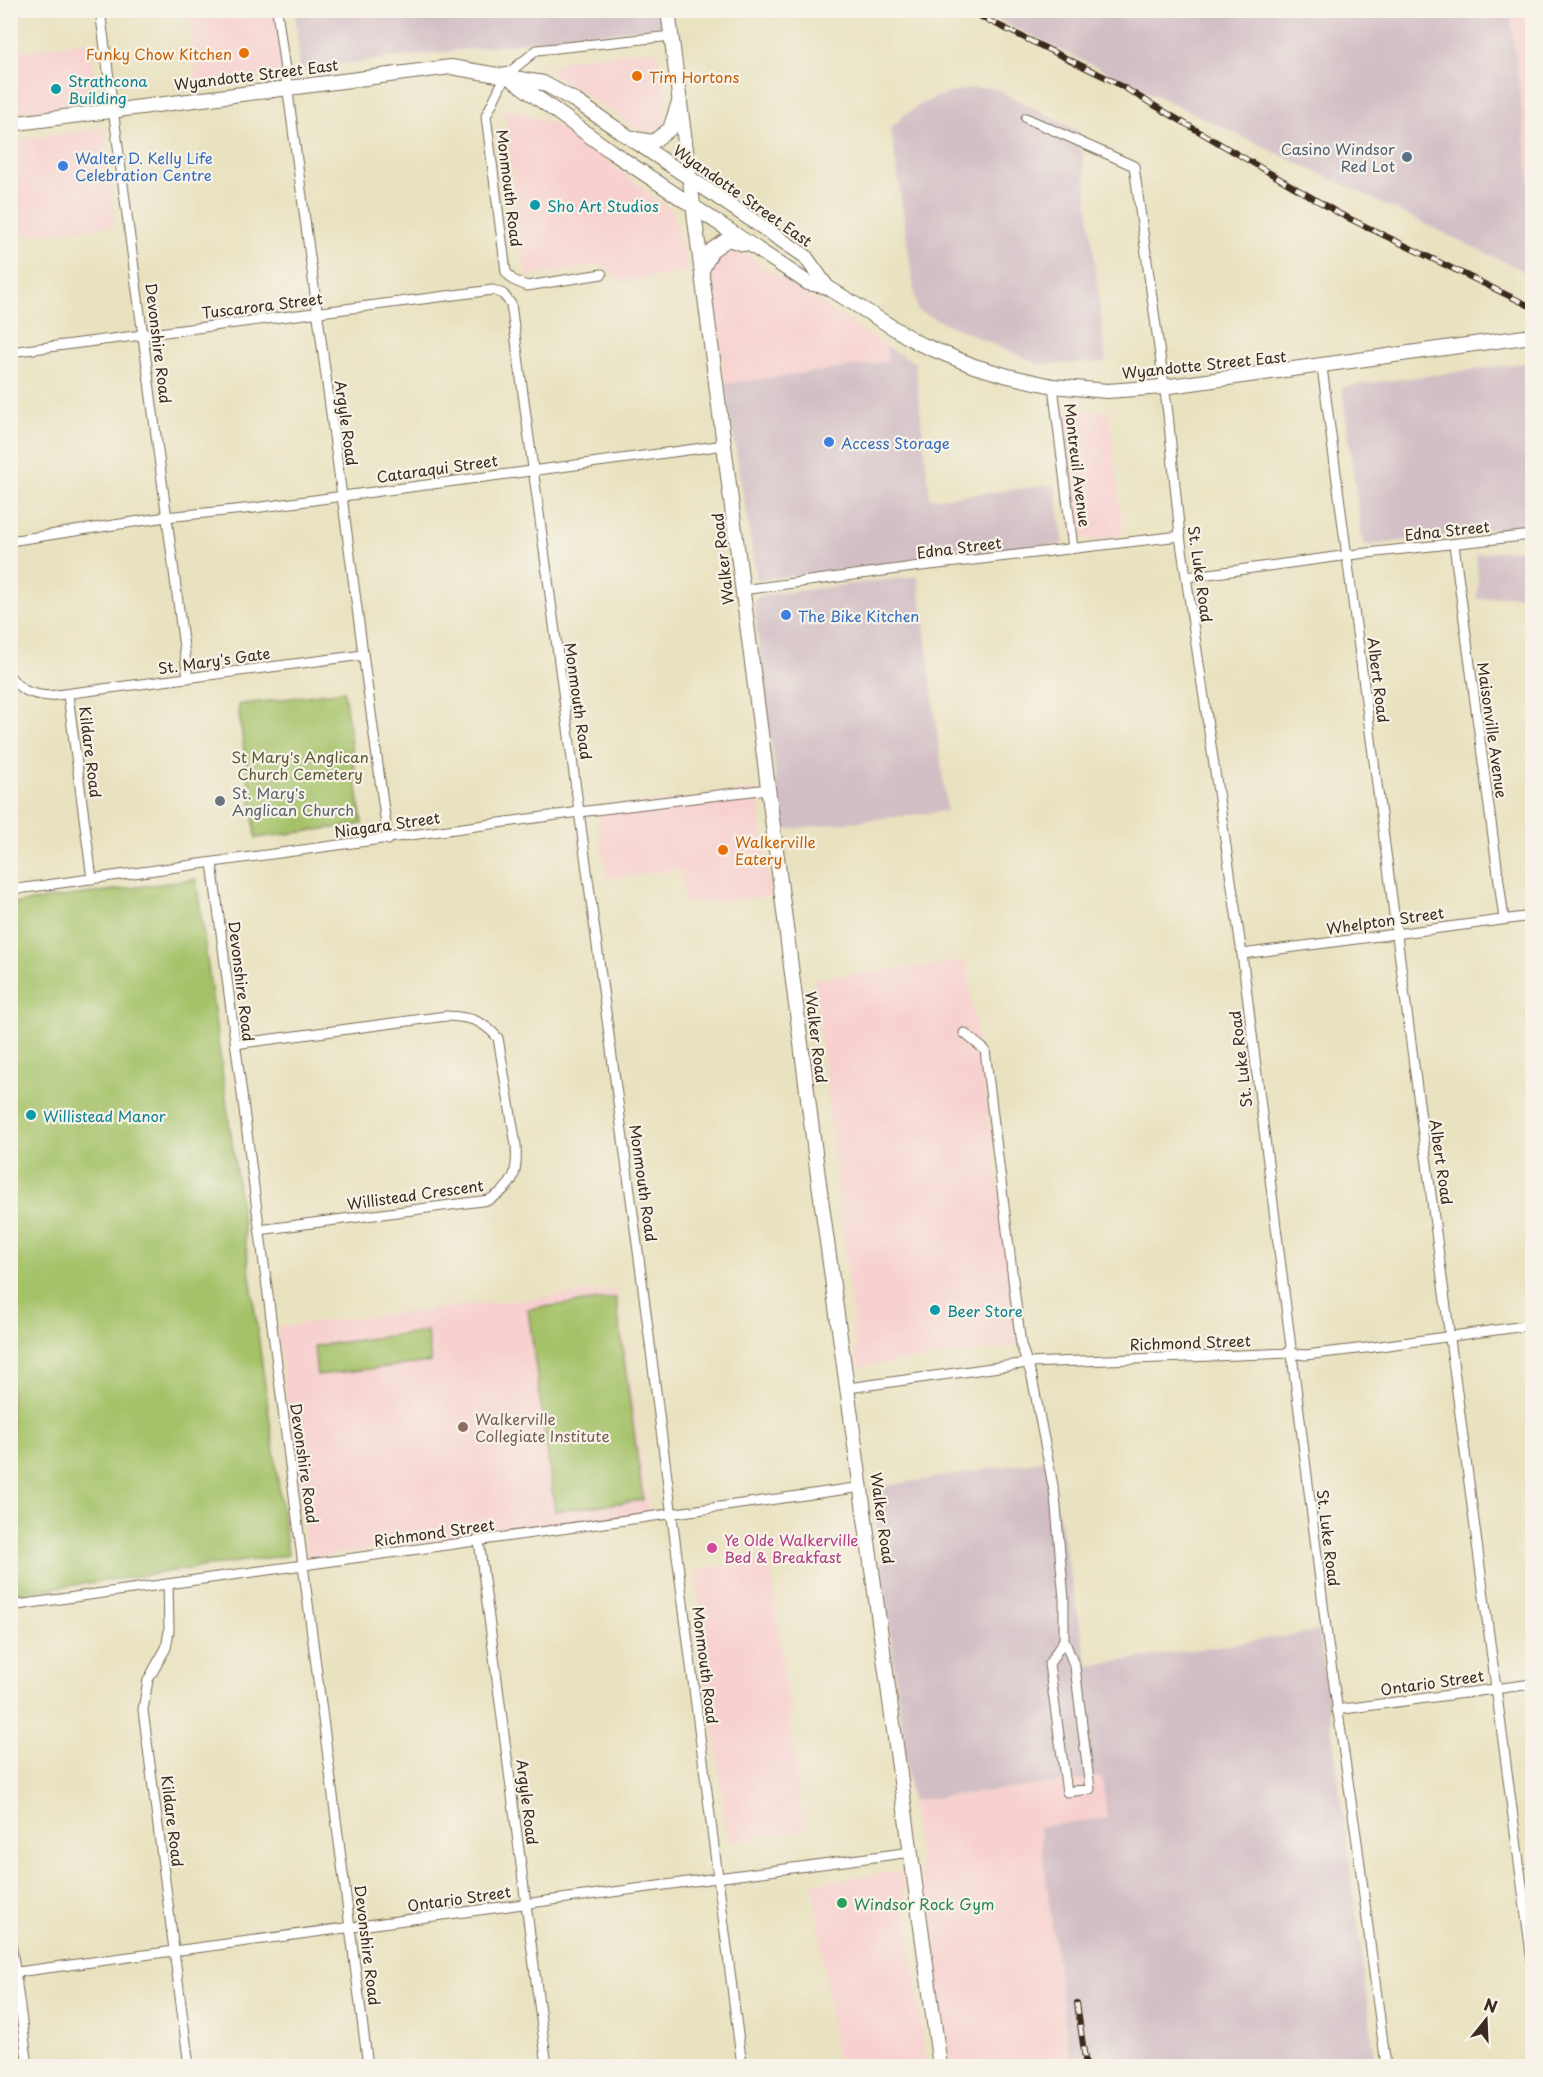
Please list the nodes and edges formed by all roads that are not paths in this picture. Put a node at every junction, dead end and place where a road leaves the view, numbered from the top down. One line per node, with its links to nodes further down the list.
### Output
1 (100, 10): 8 (street, Devonshire Road)
2 (277, 10): 6 (street, Argyle Road)
3 (668, 10): 4 (main road, Walker Road)
4 (672, 36): 5 (street); 7 (main road, Walker Road)
5 (506, 75): 6 (main road, Wyandotte Street East); 11 (main road, Wyandotte Street East); 13 (main road, Wyandotte Street East); 16 (street, Monmouth Road)
6 (286, 87): 8 (main road, Wyandotte Street East); 19 (street, Argyle Road)
7 (680, 100): 11 (main road); 12 (main road, Walker Road)
8 (113, 109): 10 (main road, Wyandotte Street East); 20 (street, Devonshire Road)
9 (1026, 118): 25 (street, St. Luke Road)
10 (10, 124)
11 (632, 139): 12 (main road, Wyandotte Street East)
12 (690, 178): 13 (main road, Walker Road); 17 (main road, Wyandotte Street East)
13 (694, 206): 14 (main road, Wyandotte Street East); 15 (main road, Walker Road)
14 (753, 246): 15 (main road); 17 (main road, Wyandotte Street East)
15 (703, 270): 26 (main road, Walker Road)
16 (602, 274)
17 (827, 287): 24 (main road, Wyandotte Street East)
18 (511, 304): 19 (street, Tuscarora Street); 27 (street, Monmouth Road)
19 (317, 313): 20 (street, Tuscarora Street); 28 (street, Argyle Road)
20 (143, 335): 22 (street, Tuscarora Street); 29 (street, Devonshire Road)
21 (1533, 336): 23 (main road, Wyandotte Street East)
22 (10, 352)
23 (1322, 367): 25 (main road, Wyandotte Street East); 35 (street, Albert Road)
24 (1053, 386): 25 (main road, Wyandotte Street East); 34 (street, Montreuil Avenue)
25 (1163, 387): 31 (street, St. Luke Road)
26 (725, 445): 27 (street, Cataraqui Street); 37 (main road, Walker Road)
27 (533, 471): 28 (street, Cataraqui Street); 43 (street, Monmouth Road)
28 (342, 496): 29 (street, Cataraqui Street); 38 (street, Argyle Road)
29 (166, 517): 32 (street, Cataraqui Street); 40 (street, Devonshire Road)
30 (1533, 535): 33 (street, Edna Street)
31 (1180, 536): 34 (street, Edna Street); 36 (street, St. Luke Road)
32 (10, 541)
33 (1454, 544): 35 (street, Edna Street); 49 (street, Maisonville Avenue)
34 (1073, 548): 37 (street, Edna Street)
35 (1348, 555): 36 (street, Edna Street); 50 (street, Albert Road)
36 (1186, 577): 51 (street, St. Luke Road)
37 (742, 590): 42 (main road, Walker Road)
38 (363, 655): 40 (street, St. Mary's Gate); 44 (street, Argyle Road)
39 (10, 676): 41 (street, Kildare Road)
40 (188, 678): 41 (street, St. Mary's Gate)
41 (68, 694): 46 (street, Kildare Road)
42 (768, 789): 43 (street, Niagara Street); 59 (main road, Walker Road)
43 (579, 812): 44 (street, Niagara Street); 61 (street, Monmouth Road)
44 (388, 840): 45 (street, Niagara Street)
45 (212, 863): 46 (street, Niagara Street); 53 (street, Devonshire Road)
46 (92, 879): 47 (street, Niagara Street)
47 (10, 890)
48 (1533, 916): 49 (street, Whelpton Street)
49 (1504, 919): 50 (street, Whelpton Street)
50 (1397, 934): 51 (street, Whelpton Street); 56 (street, Albert Road)
51 (1242, 954): 57 (street, St. Luke Road)
52 (964, 1033): 58 (street)
53 (236, 1044): 54 (street, Devonshire Road); 54 (street, Willistead Crescent)
54 (259, 1230): 63 (street, Devonshire Road)
55 (1533, 1324): 56 (street, Richmond Street)
56 (1450, 1335): 57 (street, Richmond Street); 68 (street, Albert Road)
57 (1291, 1353): 58 (street, Richmond Street); 69 (street, St. Luke Road)
58 (1028, 1363): 59 (street, Richmond Street); 66 (street)
59 (848, 1388): 60 (main road, Walker Road)
60 (862, 1487): 61 (street, Richmond Street); 70 (main road, Walker Road)
61 (672, 1513): 62 (street, Richmond Street); 71 (street, Monmouth Road)
62 (479, 1541): 63 (street, Richmond Street); 72 (street, Argyle Road)
63 (304, 1565): 64 (street, Richmond Street); 73 (street, Devonshire Road)
64 (168, 1584): 65 (street, Richmond Street); 75 (street, Kildare Road)
65 (10, 1606)
66 (1064, 1640): 66 (street)
67 (1533, 1684): 68 (street, Ontario Street)
68 (1496, 1688): 69 (street, Ontario Street); 76 (street, Albert Road)
69 (1336, 1710): 84 (street, St. Luke Road)
70 (911, 1852): 71 (street, Ontario Street); 83 (main road, Walker Road)
71 (718, 1878): 72 (street, Ontario Street); 82 (street, Monmouth Road)
72 (526, 1903): 73 (street, Ontario Street); 81 (street, Argyle Road)
73 (351, 1927): 75 (street, Ontario Street); 80 (street, Devonshire Road)
74 (10, 1934): 77 (street)
75 (174, 1951): 77 (street, Ontario Street); 79 (street, Kildare Road)
76 (1533, 1961)
77 (13, 1973): 78 (street)
78 (28, 2067)
79 (189, 2067)
80 (368, 2067)
81 (547, 2067)
82 (742, 2067)
83 (940, 2067)
84 (1386, 2067)

